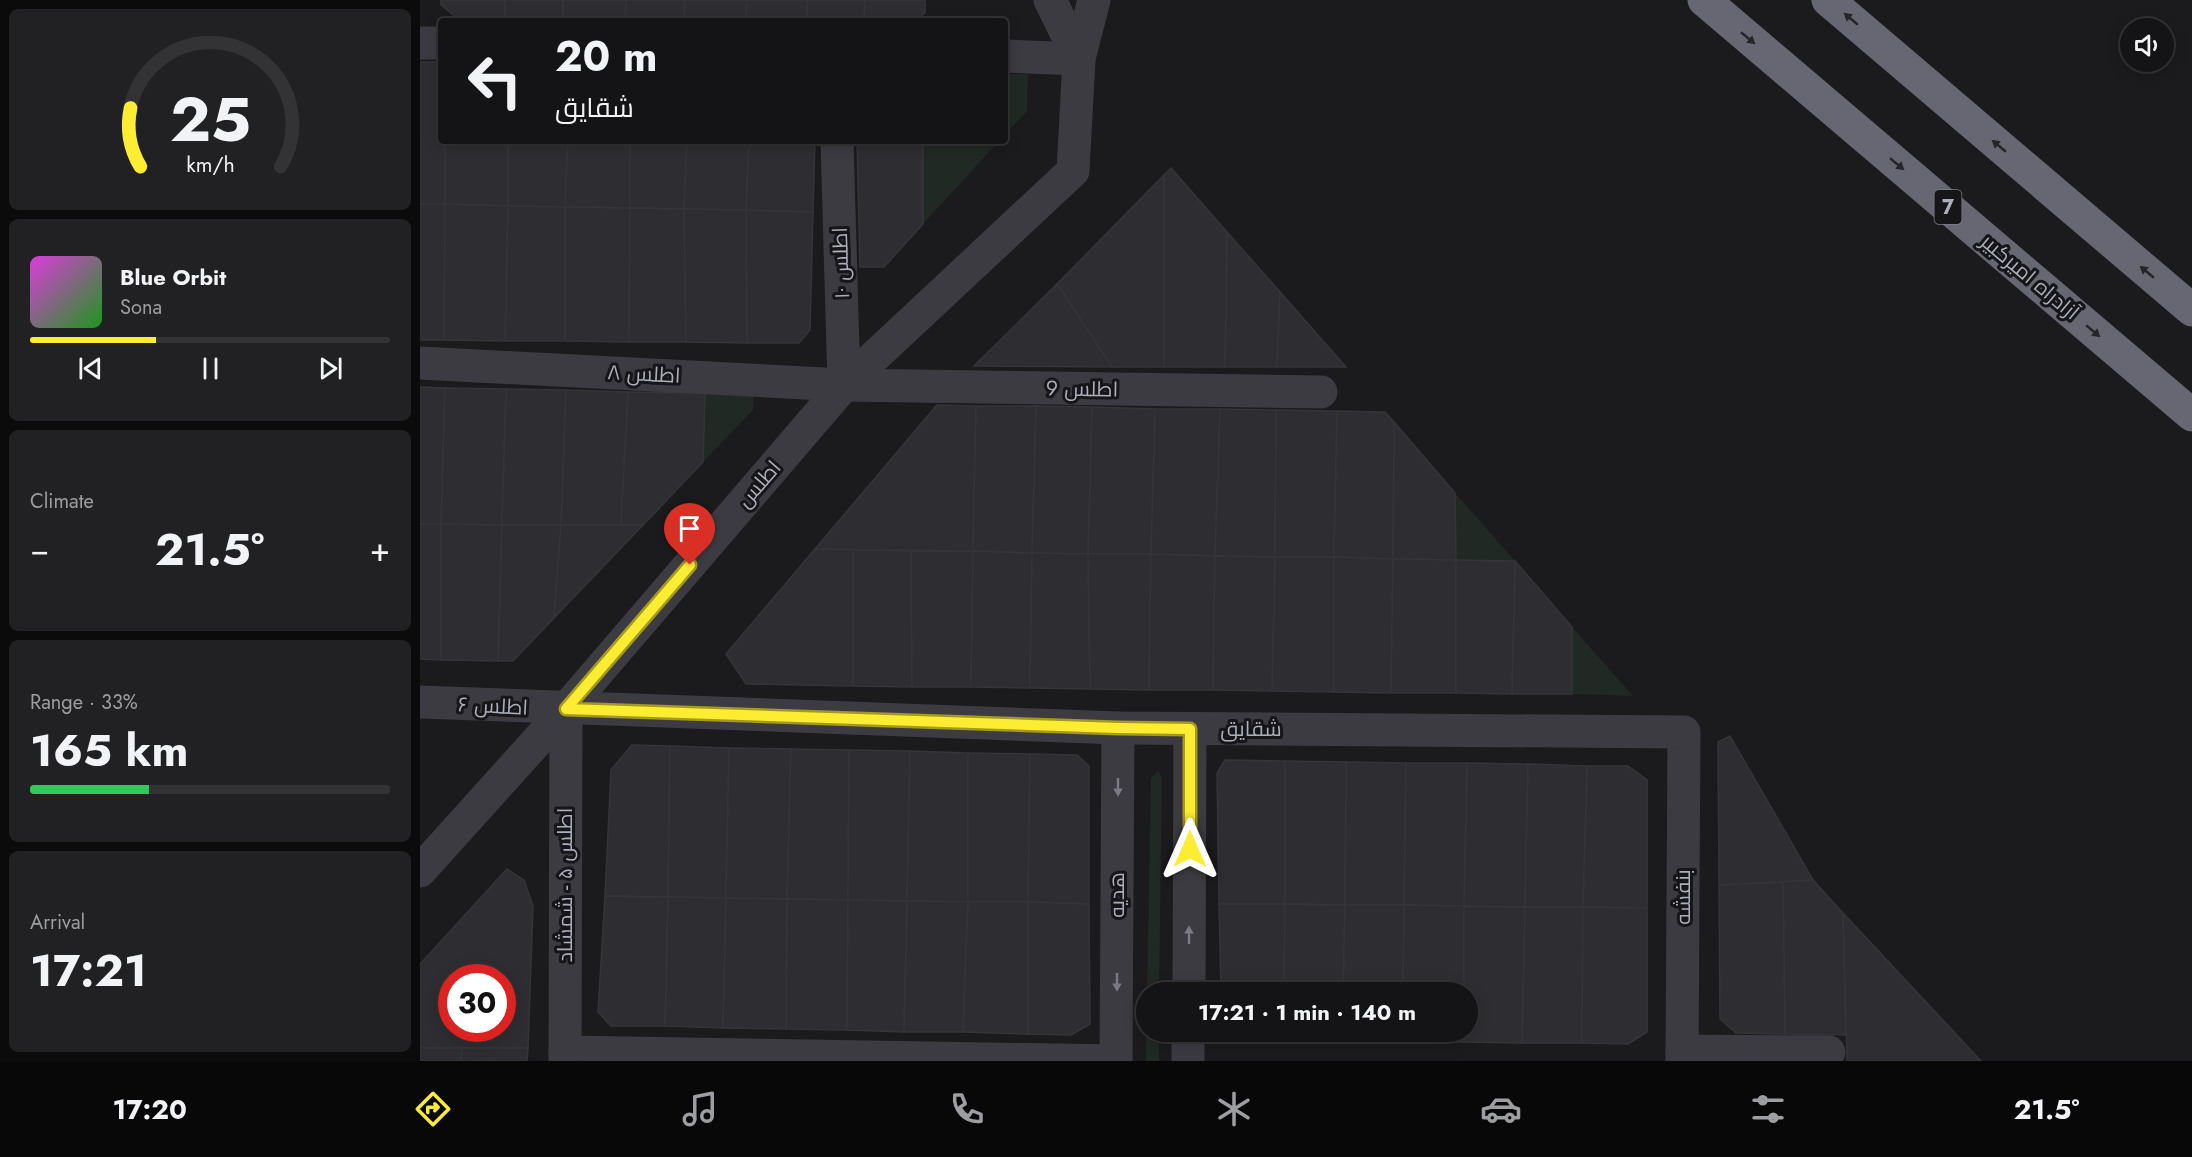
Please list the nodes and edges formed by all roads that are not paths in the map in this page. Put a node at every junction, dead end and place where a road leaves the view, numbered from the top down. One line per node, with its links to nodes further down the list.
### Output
1 (1050, 0): 8 (street)
2 (1094, 0): 8 (street)
3 (1704, 0): 14 (highway, آزادراه امیرکبیر / 7, one-way to 14)
4 (1828, 0): 10 (highway, one-way to 4)
5 (420, 43): 6 (street)
6 (438, 43)
7 (1008, 56): 8 (street)
8 (1079, 59): 12 (street, اطلس)
9 (837, 144): 12 (street, اطلس ۱۰)
10 (2192, 310)
11 (432, 363): 12 (street, اطلس ۸)
12 (844, 385): 13 (street, اطلس 9); 16 (street, اطلس)
13 (1321, 392)
14 (2192, 415)
15 (420, 702): 16 (street, اطلس ۶)
16 (566, 709): 17 (street, شقایق); 20 (street, اطلس); 24 (street, اطلس ۵ - شمشاد)
17 (1118, 728): 18 (street, شقایق); 26 (street, هدیه, one-way to 26)
18 (1190, 729): 19 (street, شقایق); 21 (street, one-way to 18)
19 (1684, 732): 25 (street, بنفشه)
20 (420, 871)
21 (1189, 982)
22 (1188, 1042): 27 (street)
23 (1828, 1052): 25 (street)
24 (565, 1056): 26 (street)
25 (1682, 1056)
26 (1116, 1061)
27 (1188, 1061)

